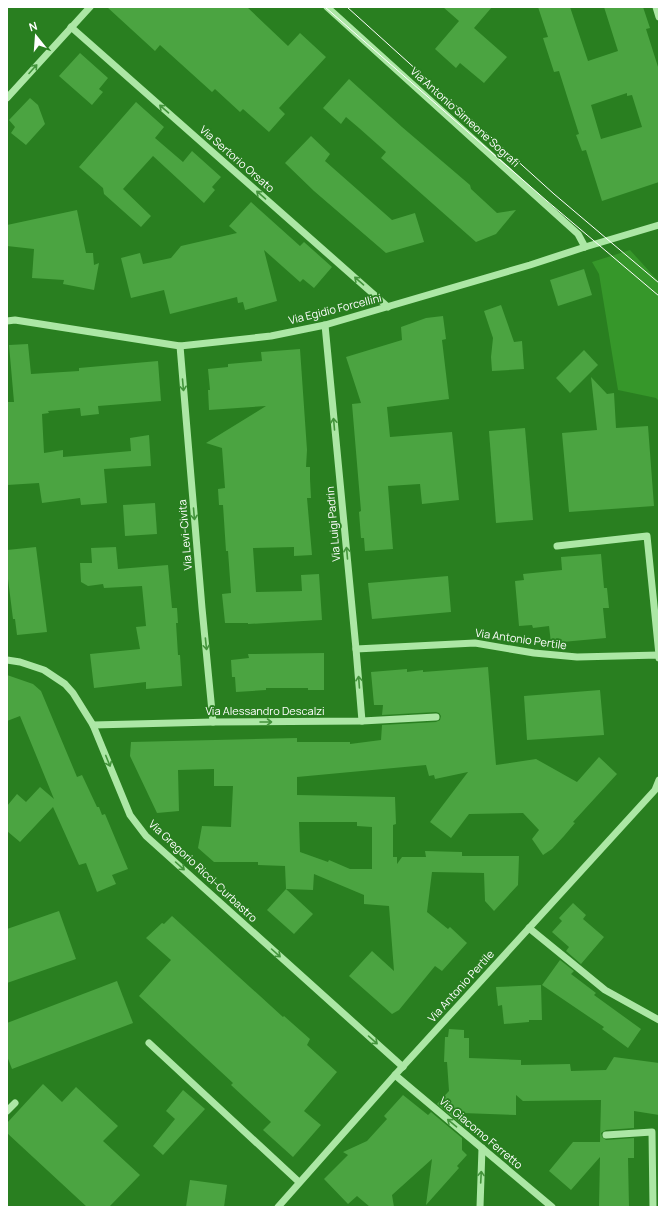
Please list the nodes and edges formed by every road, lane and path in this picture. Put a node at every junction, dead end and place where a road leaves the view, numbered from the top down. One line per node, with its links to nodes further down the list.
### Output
1 (90, 7): 5 (street)
2 (327, 7): 8 (street, Via Antonio Simeone Sografi)
3 (656, 7): 4 (street)
4 (659, 17)
5 (71, 27): 6 (street, one-way to 5); 9 (street, Via Sertorio Orsato, one-way to 5)
6 (7, 98)
7 (659, 225): 8 (street, Via Egidio Forcellini)
8 (586, 247): 9 (street, Via Egidio Forcellini)
9 (388, 307): 11 (street, Via Egidio Forcellini)
10 (7, 320): 12 (street, Via Egidio Forcellini)
11 (325, 325): 12 (street, Via Egidio Forcellini); 14 (street, Via Luigi Padrin, one-way to 11)
12 (180, 346): 20 (street, Via Levi-Civita, one-way to 20)
13 (558, 546): 15 (street)
14 (356, 649): 15 (street, Via Antonio Pertile); 19 (street, Via Luigi Padrin, one-way to 14)
15 (659, 654): 16 (street)
16 (659, 658)
17 (7, 660): 21 (street, Via Gregorio Ricci-Curbastro)
18 (436, 717): 19 (street, Via Alessandro Descalzi)
19 (362, 721): 20 (street, Via Alessandro Descalzi, one-way to 19)
20 (214, 722): 21 (street, Via Alessandro Descalzi)
21 (93, 725): 26 (street, Via Gregorio Ricci-Curbastro, one-way to 26)
22 (659, 780): 23 (street, Via Antonio Pertile)
23 (529, 928): 24 (street); 26 (street, Via Antonio Pertile)
24 (659, 1020)
25 (149, 1043): 32 (street)
26 (403, 1067): 27 (street, Via Antonio Pertile)
27 (395, 1075): 31 (street, Via Giacomo Ferretto, one-way to 27); 32 (street, Via Antonio Pertile)
28 (15, 1103): 29 (street)
29 (7, 1111)
30 (606, 1135): 36 (street)
31 (482, 1148): 34 (street, one-way to 31); 35 (street, Via Giacomo Ferretto)
32 (299, 1182): 33 (street, Via Antonio Pertile)
33 (278, 1207)
34 (480, 1207)
35 (552, 1207)
36 (653, 1207)

